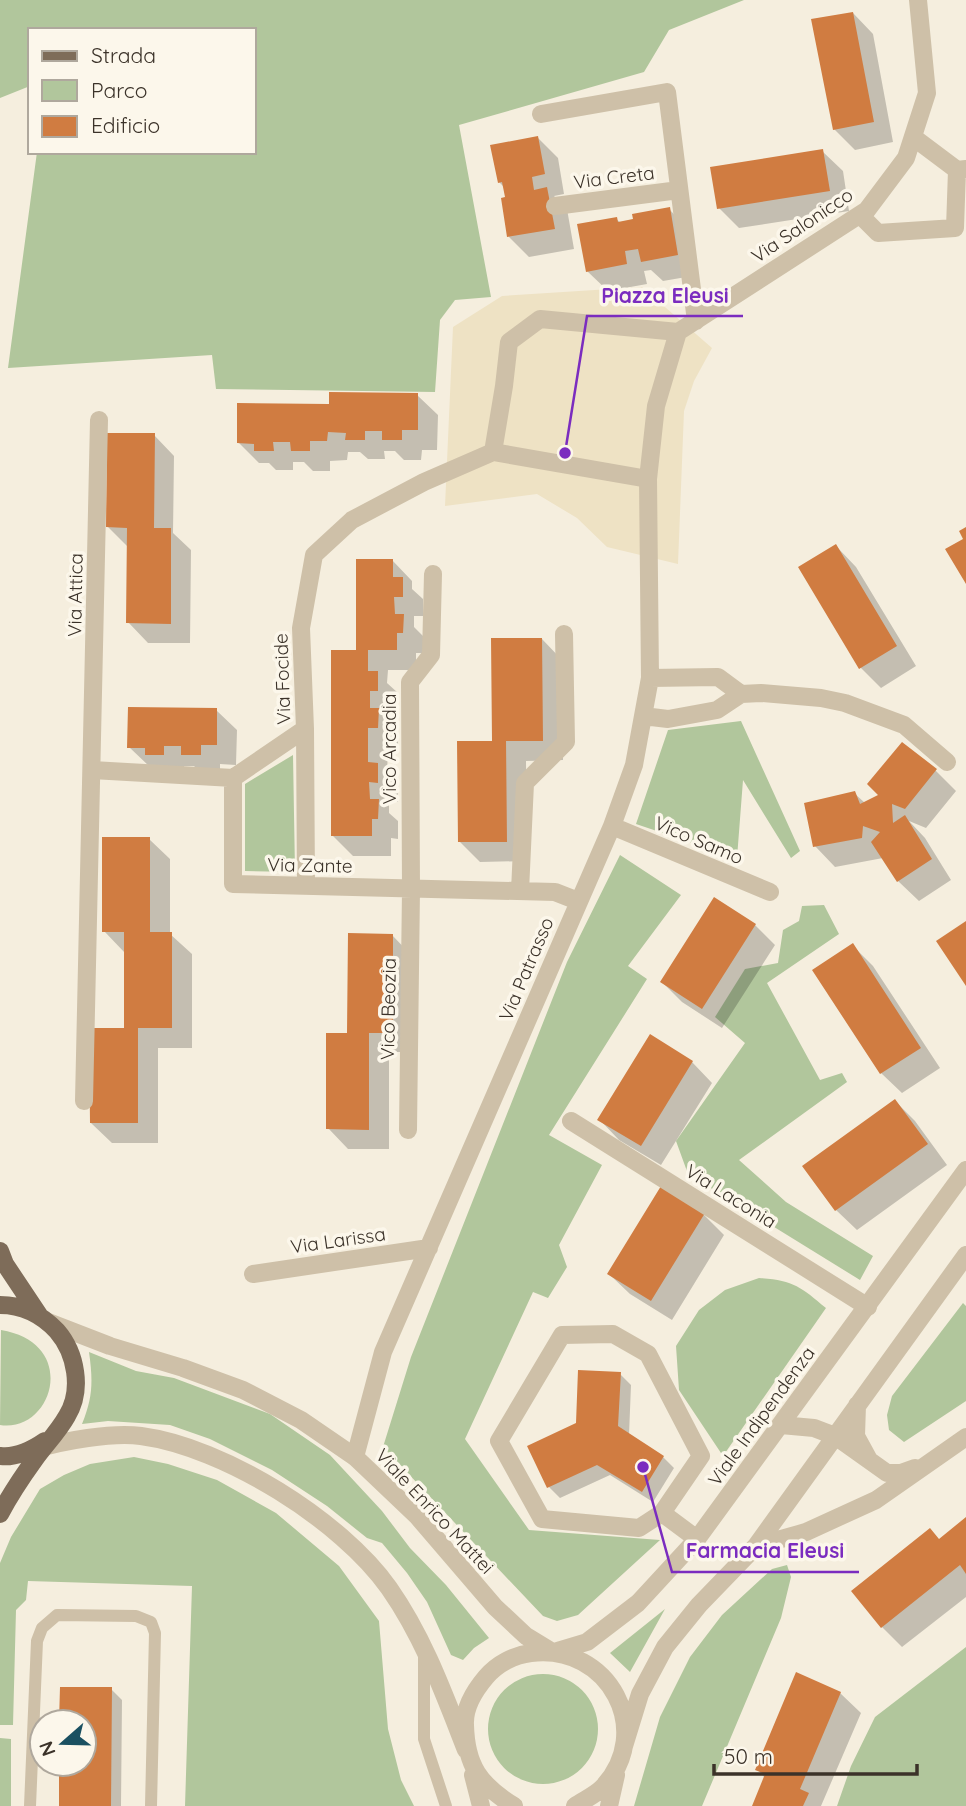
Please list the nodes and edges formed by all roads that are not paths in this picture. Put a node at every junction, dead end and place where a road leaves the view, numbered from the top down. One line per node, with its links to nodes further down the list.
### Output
1 (918, 0): 3 (street, Via Salonicco)
2 (541, 114): 5 (street)
3 (913, 136): 4 (street); 7 (street, Via Salonicco)
4 (962, 170): 8 (street)
5 (679, 190): 6 (street, Via Creta); 9 (street)
6 (555, 206)
7 (860, 215): 8 (street); 9 (street, Via Salonicco)
8 (960, 231)
9 (696, 321): 10 (street, Via Salonicco)
10 (678, 332): 12 (street); 13 (street, Via Patrasso)
11 (100, 420): 21 (street, Via Attica)
12 (493, 452): 13 (street); 19 (street, Via Focide)
13 (648, 479): 16 (street, Via Patrasso)
14 (433, 574): 25 (street, Vico Arcadia)
15 (564, 634): 26 (street)
16 (650, 678): 17 (street); 18 (street, Via Patrasso)
17 (741, 694): 18 (street); 20 (street)
18 (643, 716): 23 (street, Via Patrasso)
19 (305, 729): 22 (street); 24 (street, Via Focide)
20 (947, 762)
21 (92, 770): 22 (street); 29 (street, Via Attica)
22 (233, 778): 24 (street, Via Zante)
23 (612, 826): 27 (street, Vico Samo); 28 (street, Via Patrasso)
24 (306, 886): 25 (street, Via Zante)
25 (411, 889): 26 (street, Via Zante); 31 (street, Vico Beozia)
26 (520, 891): 28 (street, Via Zante)
27 (770, 892)
28 (578, 901): 33 (street, Via Patrasso)
29 (84, 1101)
30 (572, 1121): 38 (street, Via Laconia)
31 (408, 1130)
32 (966, 1170): 38 (street, Viale Indipendenza)
33 (429, 1248): 36 (street, Via Larissa); 46 (street, Via Patrasso)
34 (0, 1251): 39 (main road)
35 (966, 1255): 40 (street)
36 (253, 1274)
37 (0, 1305): 39 (main road)
38 (868, 1307): 41 (street, Viale Indipendenza)
39 (44, 1319): 44 (main road); 46 (street, Viale Enrico Mattei)
40 (857, 1405): 42 (street); 47 (street)
41 (781, 1425): 42 (street); 51 (street, Viale Indipendenza)
42 (835, 1436): 47 (street); 52 (street)
43 (966, 1437): 48 (street)
44 (44, 1443): 45 (main road); 50 (main road); 53 (street)
45 (0, 1456)
46 (355, 1457): 54 (street, Viale Enrico Mattei)
47 (872, 1463): 48 (street)
48 (925, 1465): 52 (street)
49 (662, 1513): 49 (street); 51 (street)
50 (0, 1514)
51 (697, 1539): 54 (street, Viale Indipendenza)
52 (756, 1546): 55 (street)
53 (424, 1646): 56 (street); 59 (lane)
54 (553, 1651): 55 (street, Viale Enrico Mattei); 56 (street, Viale Indipendenza)
55 (622, 1754): 62 (street); 63 (street)
56 (468, 1756): 60 (street); 61 (street)
57 (30, 1806): 58 (lane)
58 (151, 1806)
59 (446, 1806)
60 (481, 1806)
61 (514, 1806)
62 (576, 1806)
63 (609, 1806)

